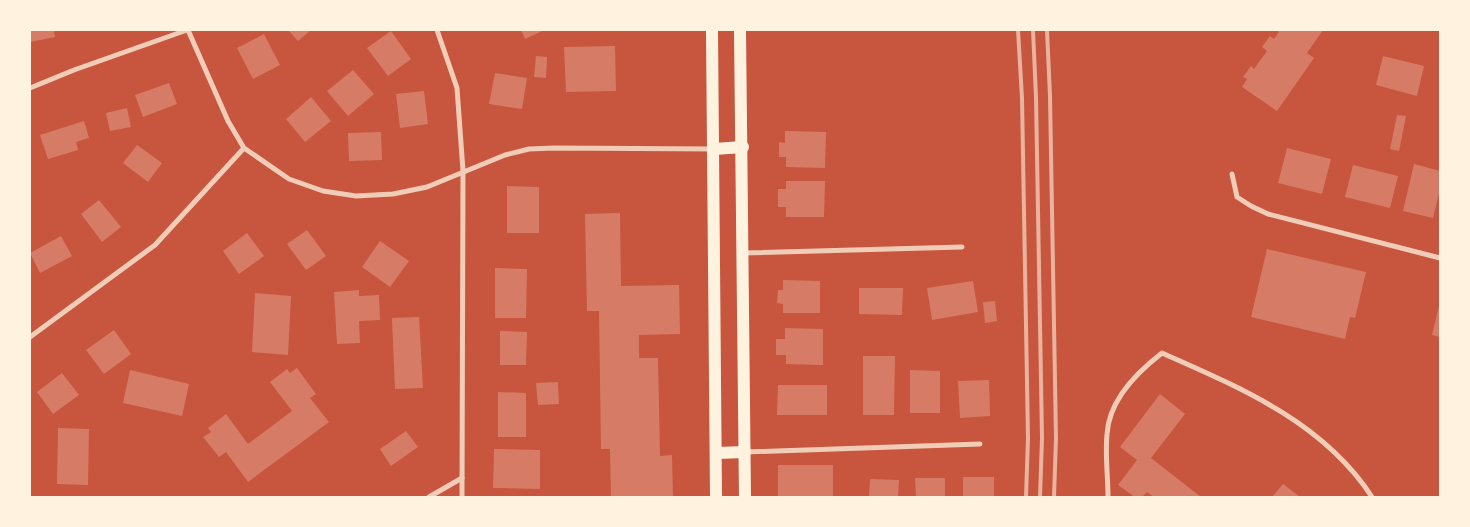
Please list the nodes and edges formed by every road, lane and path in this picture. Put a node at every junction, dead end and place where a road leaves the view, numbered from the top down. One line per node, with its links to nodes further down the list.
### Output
1 (187, 30): 5 (street); 7 (street)
2 (437, 30): 9 (street)
3 (712, 30): 8 (main road)
4 (740, 30): 6 (main road)
5 (30, 88)
6 (743, 147): 8 (main road); 12 (main road)
7 (244, 148): 9 (street); 14 (street)
8 (714, 149): 9 (street); 17 (main road)
9 (463, 171): 18 (street)
10 (1232, 174): 13 (street)
11 (962, 247): 12 (street)
12 (743, 253): 16 (main road)
13 (1440, 258)
14 (30, 337)
15 (980, 444): 16 (street)
16 (745, 452): 17 (main road); 22 (main road)
17 (717, 453): 21 (main road)
18 (462, 478): 19 (street); 20 (street)
19 (429, 497)
20 (462, 497)
21 (716, 497)
22 (745, 497)
23 (1108, 497): 24 (street)
24 (1372, 497)

